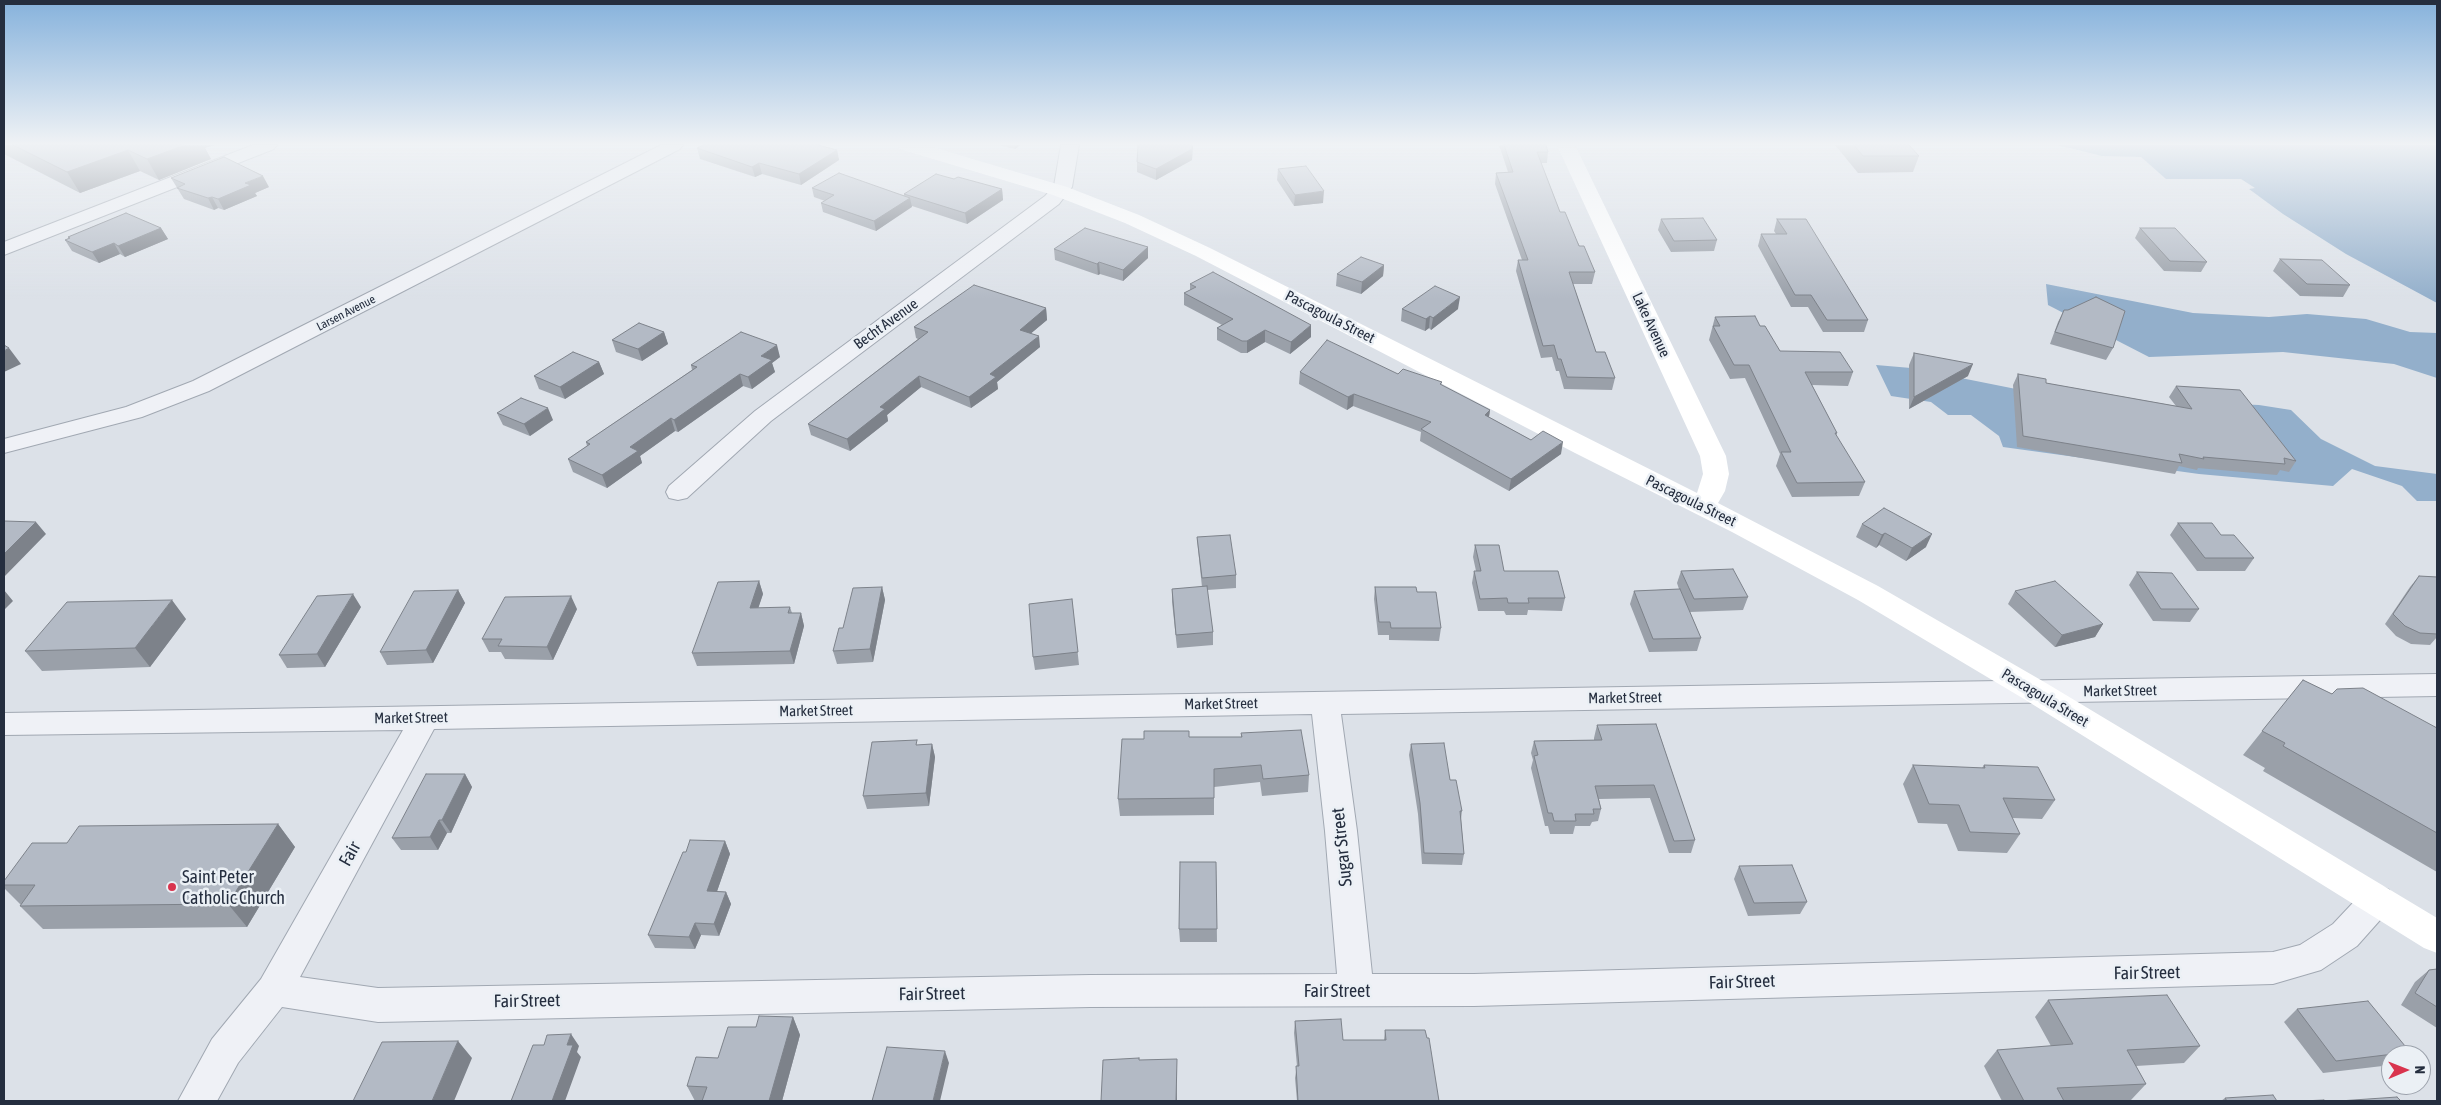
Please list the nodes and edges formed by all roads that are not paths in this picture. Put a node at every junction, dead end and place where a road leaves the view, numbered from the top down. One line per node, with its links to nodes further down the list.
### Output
1 (137, 197): 6 (street)
2 (573, 197): 7 (street, Larsen Avenue)
3 (1055, 197): 8 (street, Becht Avenue)
4 (1074, 197): 9 (street, Pascagoula Street)
5 (1590, 197): 9 (street, Lake Avenue)
6 (4, 249)
7 (4, 446)
8 (678, 492)
9 (1702, 507): 11 (street, Pascagoula Street)
10 (2437, 685): 11 (street, Market Street)
11 (2035, 691): 12 (street, Market Street); 15 (street, Pascagoula Street)
12 (1324, 703): 13 (street, Market Street); 18 (street, Sugar Street)
13 (426, 718): 14 (street, Market Street); 17 (street, Fair)
14 (4, 724)
15 (2377, 900): 16 (street, Pascagoula Street); 18 (street, Fair Street)
16 (2437, 936)
17 (274, 990): 18 (street, Fair Street); 19 (street, Fair)
18 (1356, 991)
19 (197, 1101)

